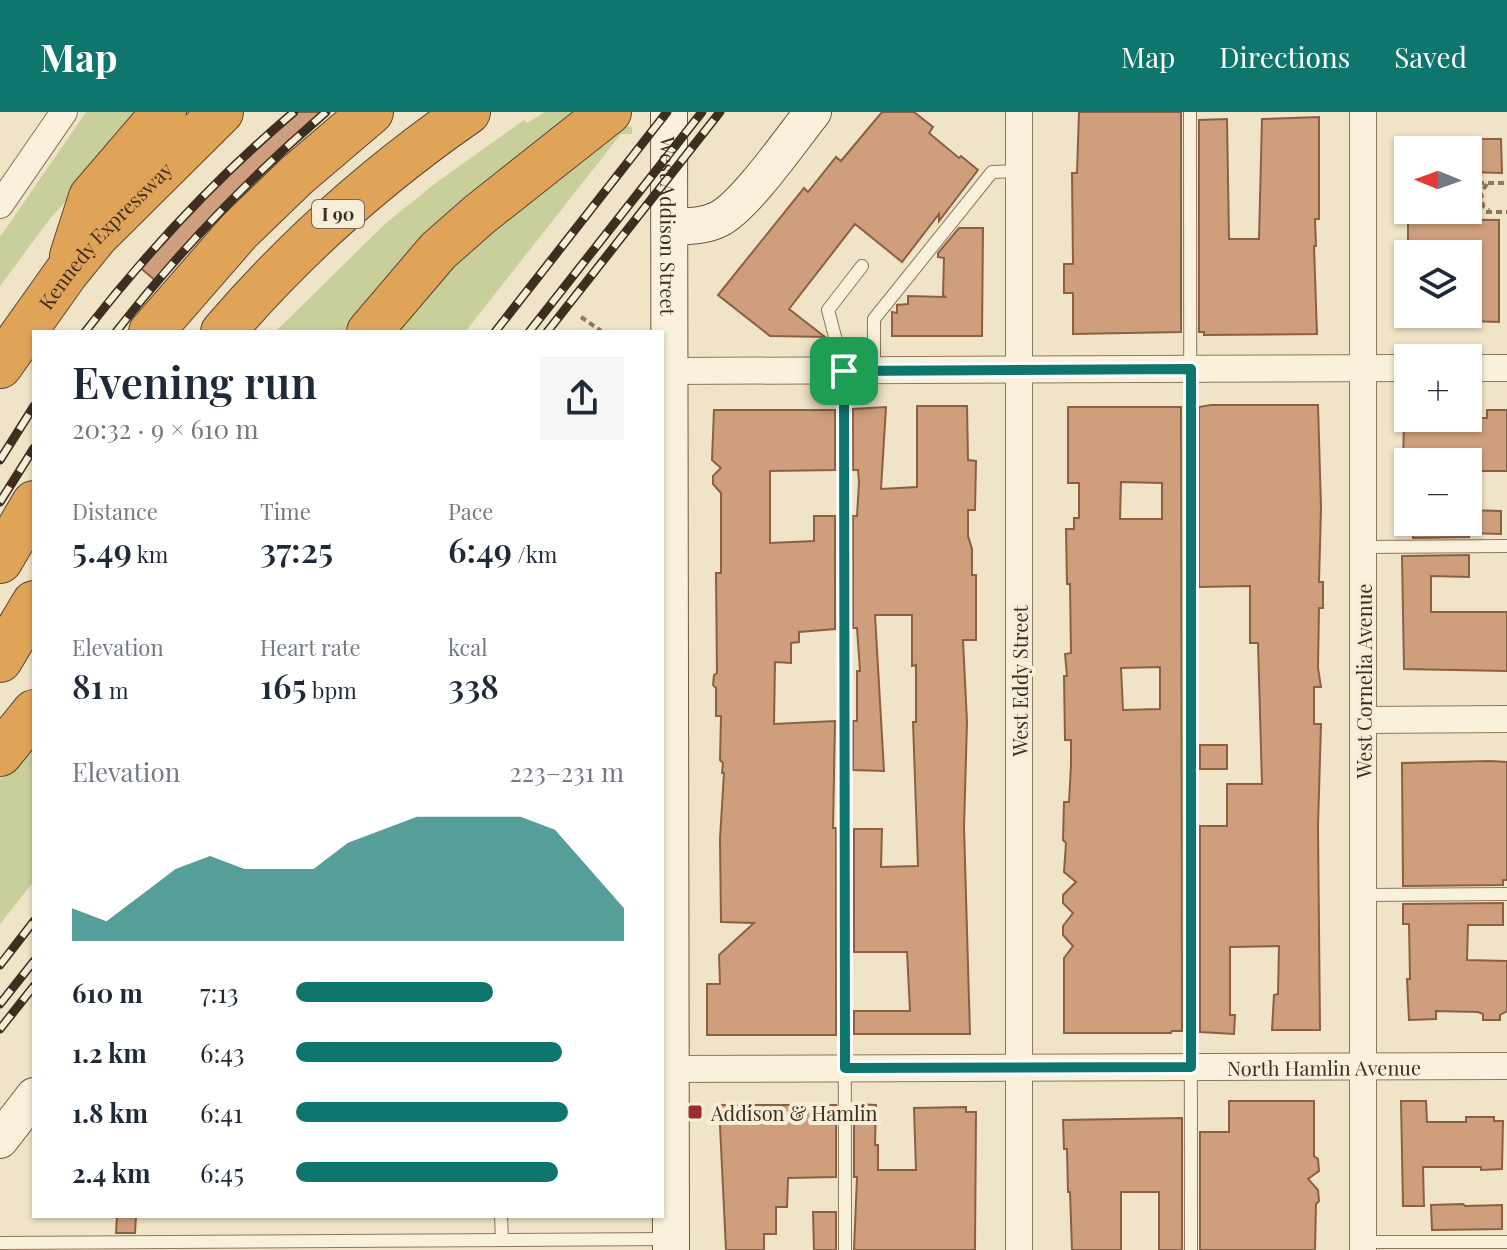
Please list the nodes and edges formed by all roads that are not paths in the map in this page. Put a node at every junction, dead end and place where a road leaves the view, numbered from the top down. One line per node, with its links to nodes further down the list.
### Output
1 (64, 112): 13 (street)
2 (164, 112): 16 (highway)
3 (221, 112): 16 (highway, Kennedy Expressway)
4 (371, 112): 17 (highway, I 90)
5 (468, 112): 18 (highway, I 90)
6 (609, 112): 19 (highway)
7 (669, 112): 14 (street, West Addison Street)
8 (813, 112): 14 (street)
9 (1019, 112): 12 (street, West Eddy Street)
10 (1190, 112): 24 (lane)
11 (1363, 112): 25 (street, West Cornelia Avenue)
12 (1019, 171): 26 (street, West Eddy Street); 29 (lane)
13 (0, 205)
14 (670, 227): 27 (street, West Addison Street)
15 (862, 266): 28 (lane)
16 (66, 273): 20 (highway, Kennedy Expressway)
17 (153, 330)
18 (225, 330)
19 (371, 330)
20 (0, 366)
21 (1394, 368): 25 (street)
22 (1482, 368): 23 (street)
23 (1507, 368)
24 (1191, 369): 25 (street); 26 (street); 45 (lane)
25 (1363, 369): 33 (street, West Cornelia Avenue)
26 (1020, 370): 29 (street); 48 (street, West Eddy Street)
27 (666, 371): 28 (street); 30 (street, West Addison Street)
28 (844, 371): 29 (street); 47 (lane)
29 (874, 371)
30 (666, 498): 35 (street, West Addison Street)
31 (32, 506): 34 (highway)
32 (1507, 546): 33 (lane)
33 (1363, 547): 40 (street, West Cornelia Avenue)
34 (0, 561)
35 (666, 580): 49 (street, West Addison Street)
36 (32, 606): 37 (highway)
37 (0, 660)
38 (32, 714): 41 (highway)
39 (1507, 719): 40 (street)
40 (1363, 720): 43 (street, West Cornelia Avenue)
41 (0, 754)
42 (1507, 894): 43 (lane)
43 (1363, 895): 46 (street, West Cornelia Avenue)
44 (1507, 1066): 46 (street, North Hamlin Avenue)
45 (1191, 1067): 46 (street, North Hamlin Avenue); 48 (street, North Hamlin Avenue); 60 (lane)
46 (1363, 1067): 57 (street, West Cornelia Avenue)
47 (845, 1068): 48 (street, North Hamlin Avenue); 49 (street, North Hamlin Avenue); 58 (lane)
48 (1019, 1068): 59 (street, West Eddy Street)
49 (666, 1069): 56 (street, West Addison Street)
50 (32, 1099): 51 (street)
51 (0, 1140)
52 (501, 1218): 53 (lane)
53 (502, 1240): 55 (lane); 56 (lane)
54 (1507, 1242): 57 (lane)
55 (0, 1243)
56 (671, 1245)
57 (1363, 1246)
58 (845, 1250)
59 (1019, 1250)
60 (1191, 1250)

